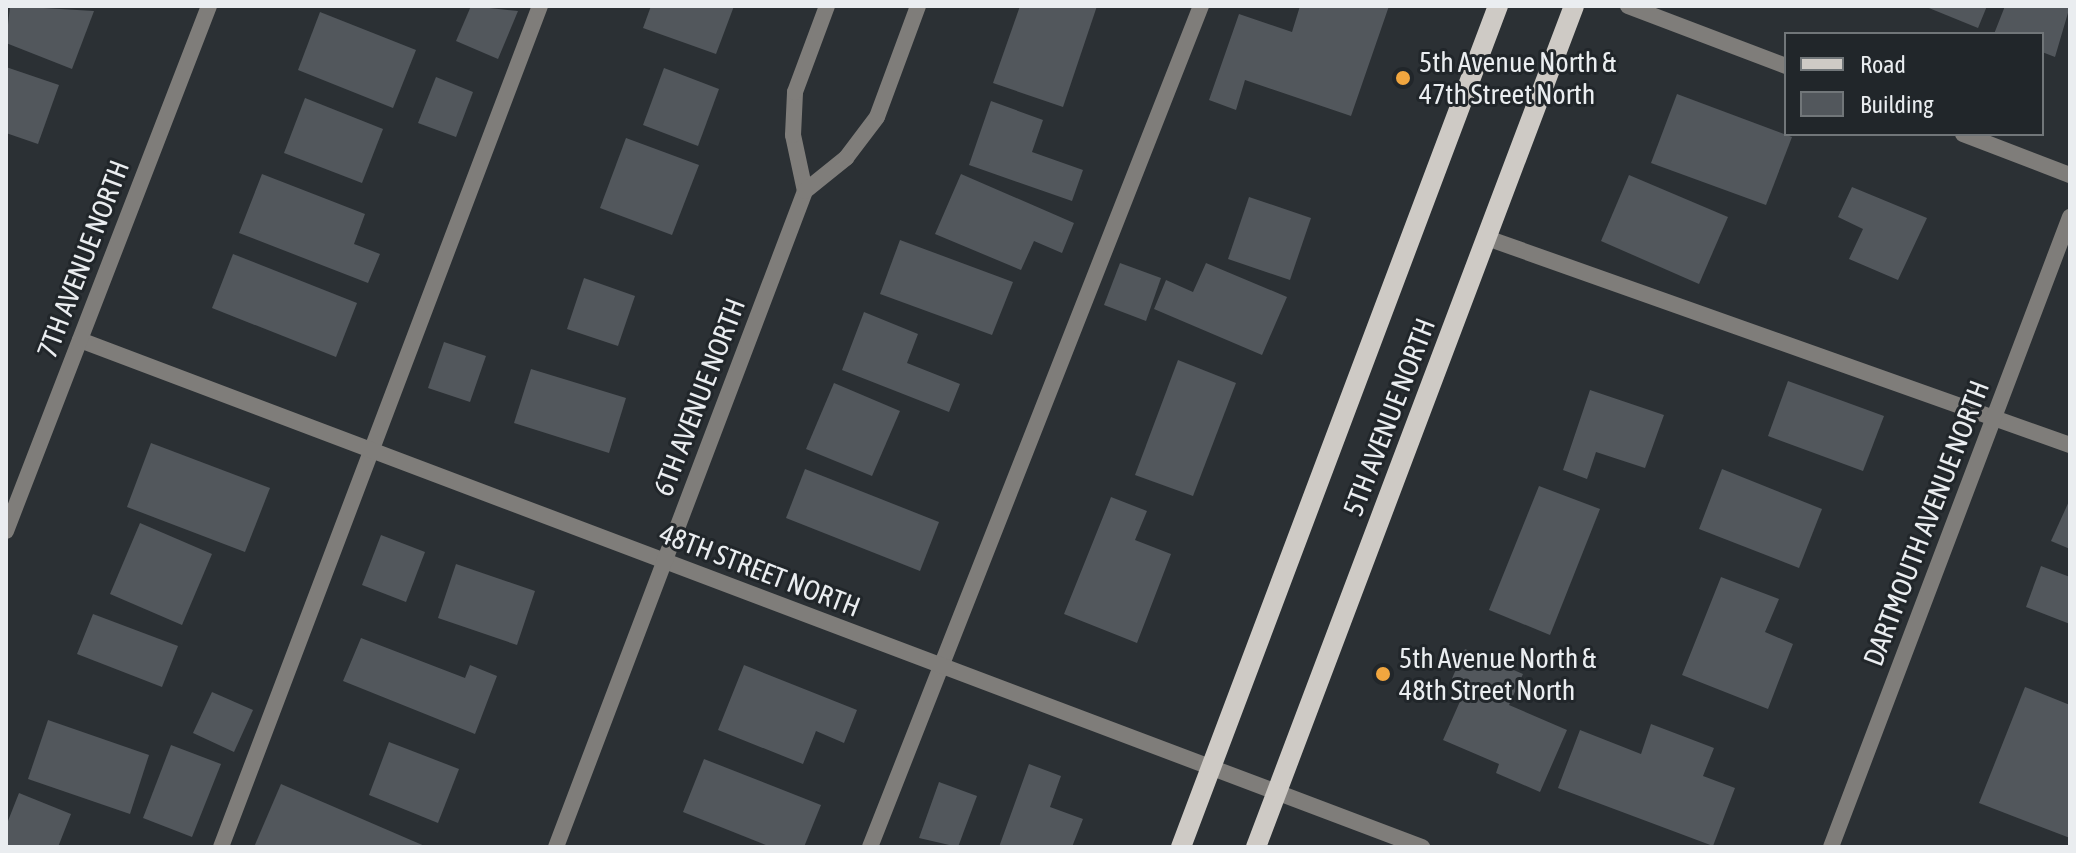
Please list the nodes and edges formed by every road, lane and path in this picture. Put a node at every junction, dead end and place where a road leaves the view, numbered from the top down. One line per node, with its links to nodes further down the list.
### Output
1 (209, 6): 15 (street, 7TH AVENUE NORTH)
2 (540, 6): 18 (street)
3 (827, 6): 12 (street)
4 (918, 6): 12 (street)
5 (1201, 6): 21 (street)
6 (1498, 6): 22 (main road, 5TH AVENUE NORTH)
7 (1574, 6): 14 (main road, 5TH AVENUE NORTH)
8 (1628, 6): 9 (street)
9 (1784, 65)
10 (1968, 136): 11 (street)
11 (2070, 175)
12 (805, 191): 20 (street, 6TH AVENUE NORTH)
13 (2070, 217): 16 (street, DARTMOUTH AVENUE NORTH)
14 (1487, 238): 16 (street); 23 (main road, 5TH AVENUE NORTH)
15 (80, 340): 18 (street, 48TH STREET NORTH); 19 (street, 7TH AVENUE NORTH)
16 (1994, 416): 17 (street); 30 (street, DARTMOUTH AVENUE NORTH)
17 (2070, 445)
18 (371, 451): 20 (street, 48TH STREET NORTH); 24 (street)
19 (6, 531)
20 (664, 562): 21 (street, 48TH STREET NORTH); 25 (street, 6TH AVENUE NORTH)
21 (939, 666): 22 (street, 48TH STREET NORTH); 26 (street)
22 (1210, 770): 23 (street, 48TH STREET NORTH); 27 (main road, 5TH AVENUE NORTH)
23 (1276, 794): 28 (main road, 5TH AVENUE NORTH); 29 (street, 48TH STREET NORTH)
24 (221, 847)
25 (556, 847)
26 (870, 847)
27 (1181, 847)
28 (1256, 847)
29 (1422, 847)
30 (1831, 847)

